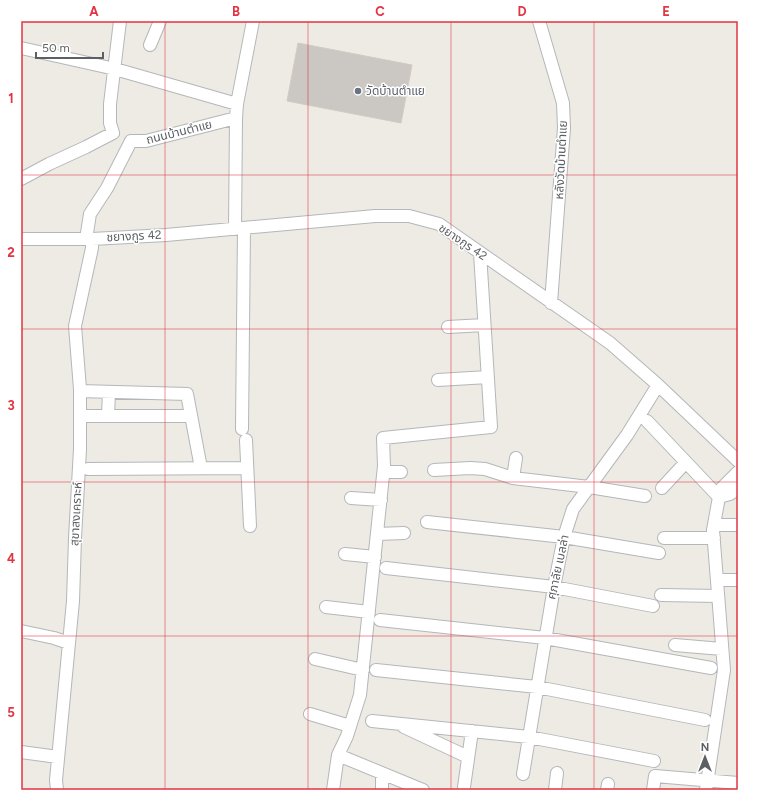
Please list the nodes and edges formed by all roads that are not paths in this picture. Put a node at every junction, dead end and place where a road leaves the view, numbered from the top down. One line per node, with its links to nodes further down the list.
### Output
1 (120, 21): 7 (street)
2 (160, 21): 5 (street)
3 (253, 21): 8 (street)
4 (539, 21): 17 (street, หลังวัดบ้านตำแย)
5 (150, 45)
6 (21, 48): 7 (street)
7 (115, 69): 8 (street); 10 (street)
8 (237, 104): 9 (street)
9 (236, 118): 11 (street, ถนนบ้านตำแย); 13 (street)
10 (112, 133): 11 (street); 12 (street)
11 (131, 141): 15 (street, ถนนบ้านตำแย)
12 (21, 179)
13 (239, 228): 15 (street, ชยางกูร 42); 16 (street, ชยางกูร 42); 33 (street)
14 (21, 238): 15 (street, ชยางกูร 42)
15 (89, 239): 23 (street, สุขาสงเคราะห์)
16 (480, 253): 17 (street, ชยางกูร 42); 18 (street)
17 (551, 302): 22 (street, ชยางกูร 42)
18 (484, 325): 19 (street); 20 (street)
19 (448, 327)
20 (488, 377): 21 (street); 36 (street)
21 (438, 380)
22 (658, 385): 31 (street, ชยางกูร 42); 39 (street, ศุภาลัย เบลล่า)
23 (80, 392): 24 (street); 25 (street, สุขาสงเคราะห์)
24 (109, 392): 26 (street); 27 (street)
25 (80, 416): 26 (street); 70 (street, สุขาสงเคราะห์)
26 (108, 416): 27 (street)
27 (191, 416): 32 (street)
28 (648, 421): 30 (street)
29 (516, 458): 38 (street)
30 (686, 462): 40 (street); 43 (street)
31 (738, 463): 43 (street)
32 (201, 468): 33 (street); 34 (street)
33 (247, 468): 49 (street)
34 (88, 469)
35 (434, 470): 38 (street)
36 (384, 472): 37 (street); 45 (street)
37 (401, 472)
38 (513, 478): 39 (street)
39 (589, 487): 42 (street); 52 (street, ศุภาลัย เบลล่า)
40 (662, 488)
41 (738, 488): 43 (street)
42 (645, 496)
43 (719, 497): 47 (street)
44 (351, 498): 45 (street)
45 (381, 500): 51 (street)
46 (426, 522): 52 (street)
47 (714, 525): 48 (street); 54 (street)
48 (738, 525)
49 (250, 526)
50 (404, 533): 51 (street)
51 (377, 534): 57 (street)
52 (564, 537): 55 (street); 61 (street, ศุภาลัย เบลล่า)
53 (664, 538): 54 (street)
54 (714, 538): 59 (street)
55 (659, 553)
56 (346, 554): 57 (street)
57 (375, 557): 66 (street)
58 (386, 568): 61 (street)
59 (716, 580): 60 (street); 63 (street)
60 (738, 580)
61 (554, 587): 64 (street); 69 (street, ศุภาลัย เบลล่า)
62 (661, 595): 63 (street)
63 (718, 596): 72 (street)
64 (653, 606)
65 (326, 607): 66 (street)
66 (369, 612): 75 (street)
67 (380, 620): 69 (street)
68 (21, 631): 70 (street)
69 (545, 638): 74 (street); 77 (street, ศุภาลัย เบลล่า)
70 (68, 643): 87 (street, สุขาสงเคราะห์)
71 (675, 645): 72 (street)
72 (722, 649): 94 (street)
73 (315, 659): 75 (street)
74 (711, 668)
75 (362, 670): 82 (street)
76 (376, 670): 77 (street)
77 (537, 687): 79 (street); 84 (street, ศุภาลัย เบลล่า)
78 (310, 714): 82 (street)
79 (705, 720)
80 (372, 721): 81 (street)
81 (396, 723): 83 (street); 88 (street)
82 (350, 726): 86 (street)
83 (472, 731): 84 (street); 88 (street)
84 (529, 737): 89 (street); 92 (street, ศุภาลัย เบลล่า)
85 (21, 752): 87 (street)
86 (338, 755): 91 (street); 97 (street)
87 (58, 757): 96 (street, สุขาสงเคราะห์)
88 (468, 757): 95 (street)
89 (654, 761)
90 (557, 773): 100 (street)
91 (382, 774): 98 (street); 99 (street)
92 (523, 774)
93 (738, 783): 94 (street)
94 (707, 785): 101 (street)
95 (464, 787)
96 (57, 790)
97 (333, 790)
98 (382, 790)
99 (423, 790)
100 (555, 790)
101 (653, 790)

